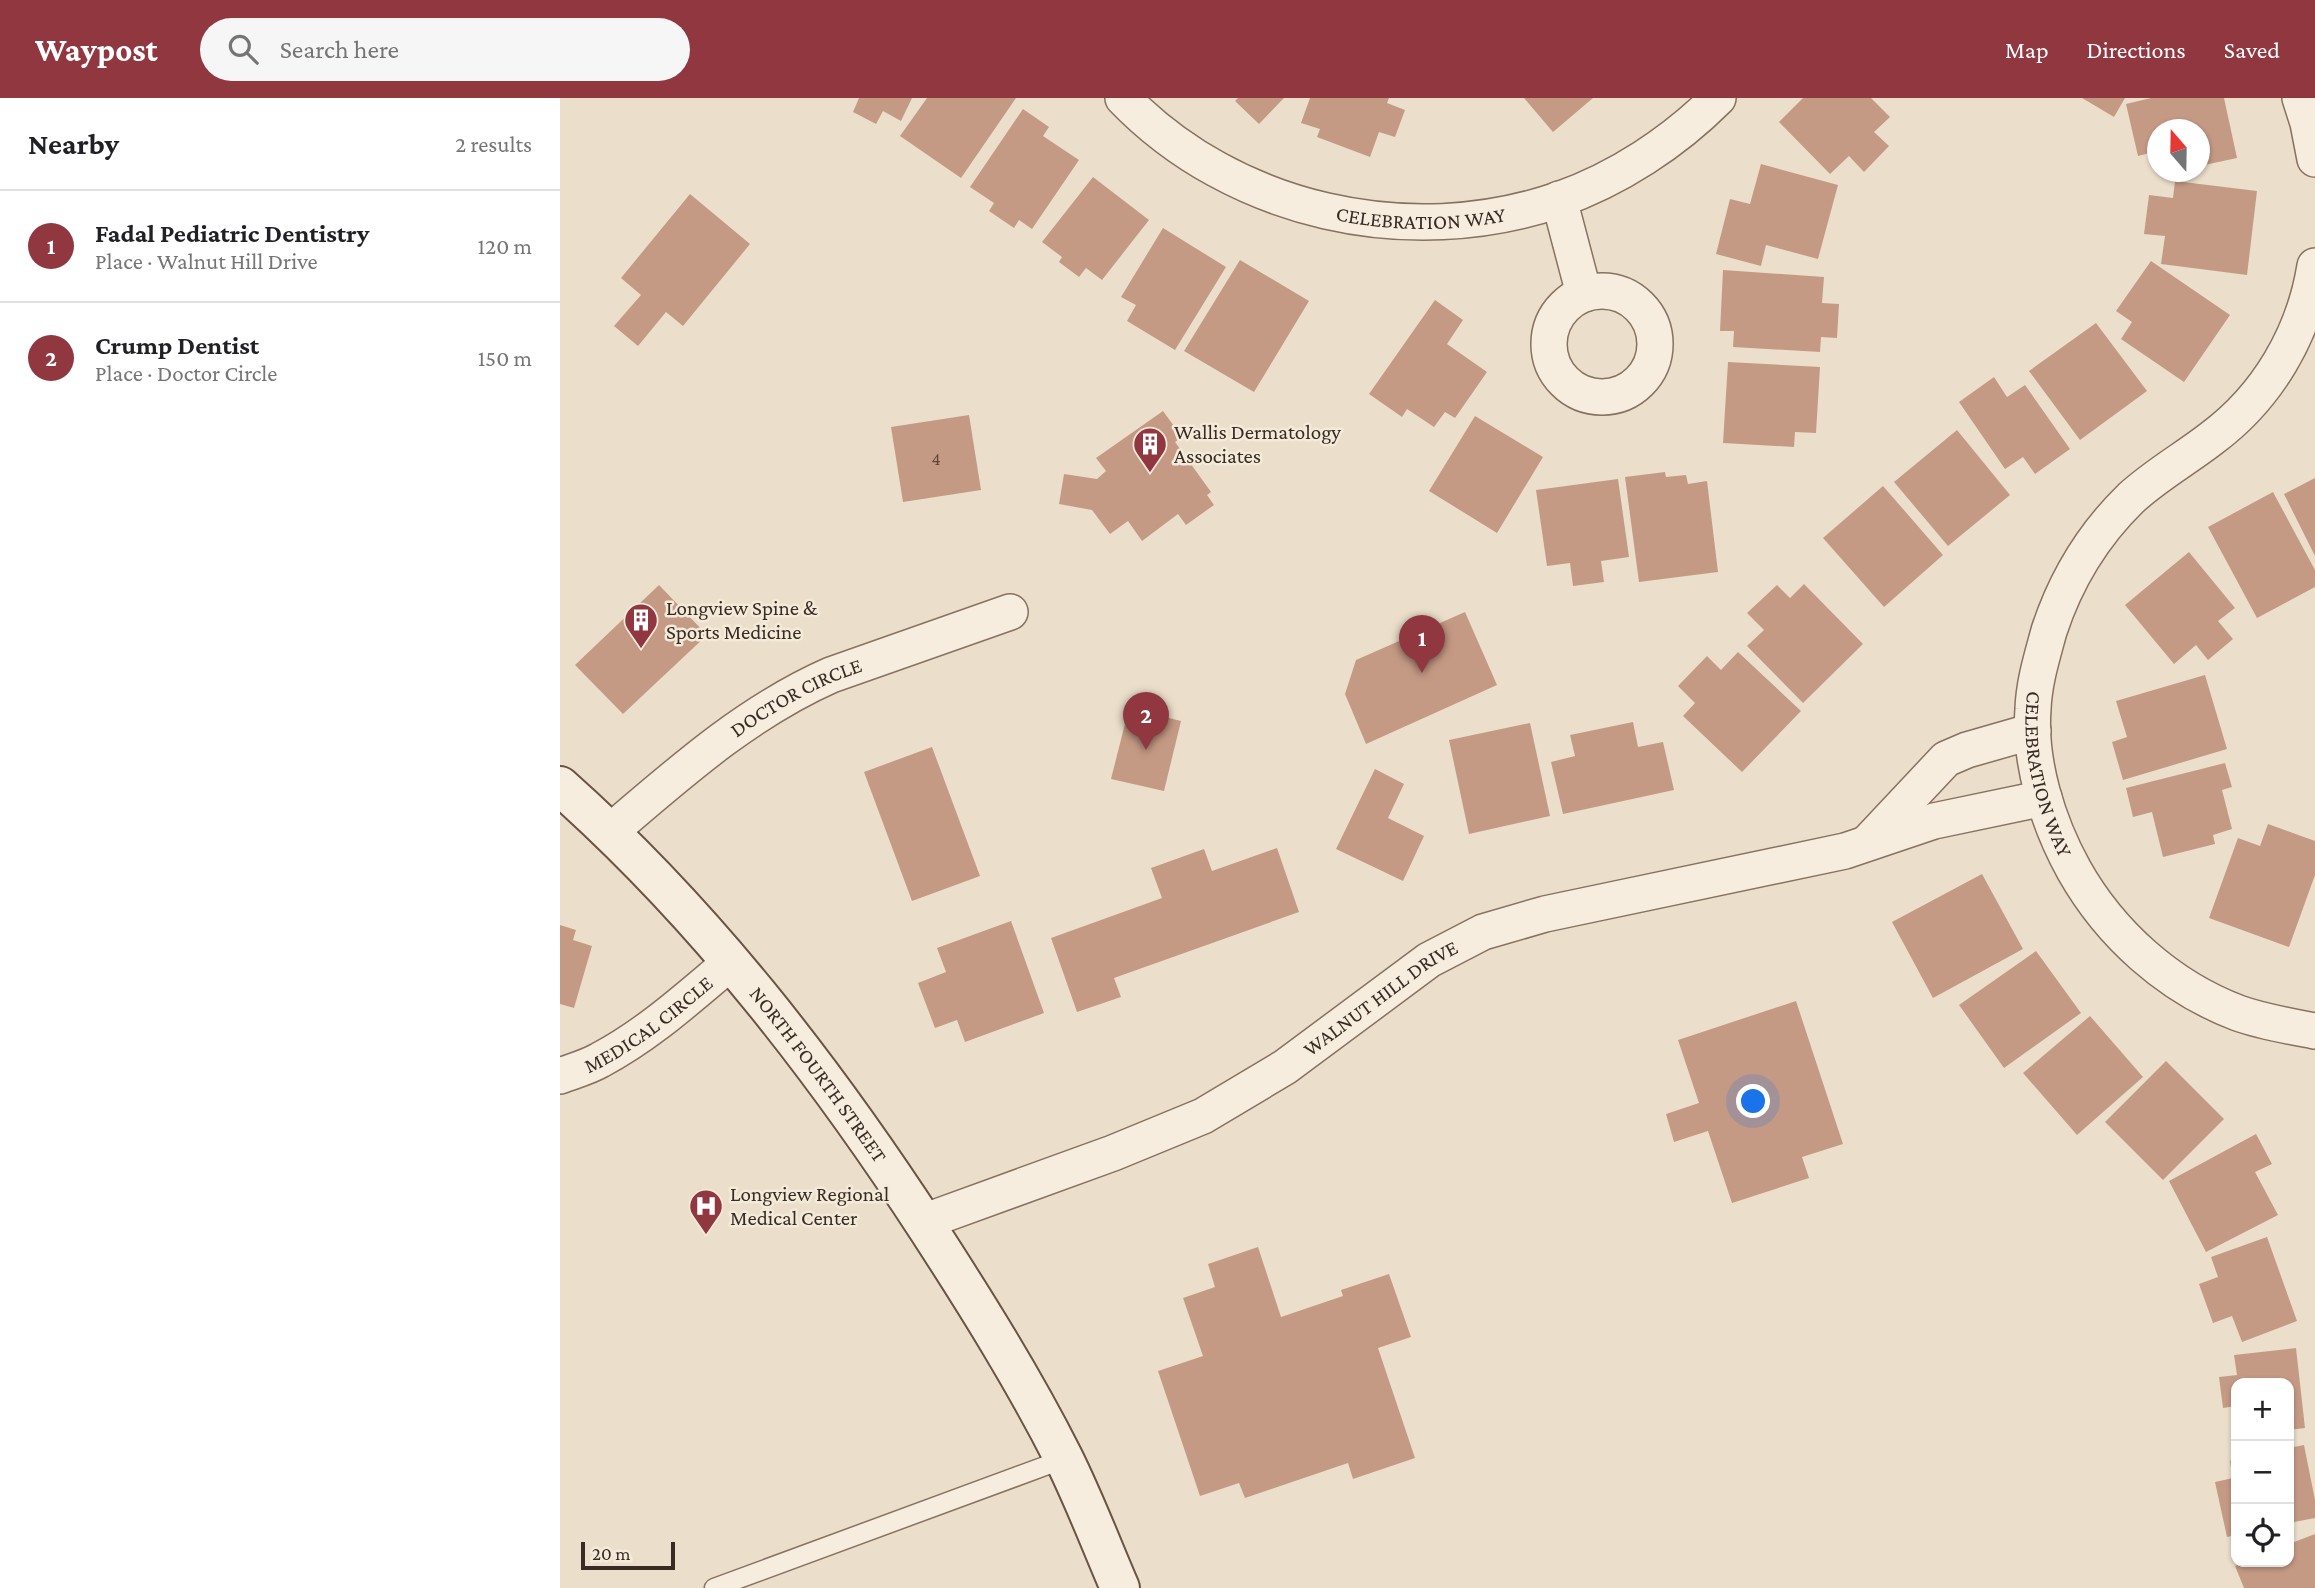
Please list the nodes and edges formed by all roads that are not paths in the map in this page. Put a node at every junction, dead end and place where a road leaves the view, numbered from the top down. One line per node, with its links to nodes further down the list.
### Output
1 (1123, 98): 5 (street, CELEBRATION WAY)
2 (1718, 98): 5 (street, CELEBRATION WAY)
3 (2300, 98): 4 (street)
4 (2315, 159)
5 (1559, 199): 7 (street)
6 (2315, 266): 9 (street, CELEBRATION WAY)
7 (1584, 294)
8 (1010, 612): 12 (street, DOCTOR CIRCLE)
9 (2033, 731): 11 (street, CELEBRATION WAY); 13 (street)
10 (560, 786): 12 (main road, NORTH FOURTH STREET)
11 (2044, 798): 13 (street, WALNUT HILL DRIVE); 15 (street, CELEBRATION WAY)
12 (610, 832): 14 (main road, NORTH FOURTH STREET)
13 (1864, 846): 17 (street, WALNUT HILL DRIVE)
14 (731, 962): 16 (street, MEDICAL CIRCLE); 17 (main road, NORTH FOURTH STREET)
15 (2315, 1031)
16 (560, 1076)
17 (923, 1222): 18 (main road, NORTH FOURTH STREET)
18 (1063, 1459): 19 (lane); 20 (main road, NORTH FOURTH STREET)
19 (714, 1588)
20 (1120, 1588)

